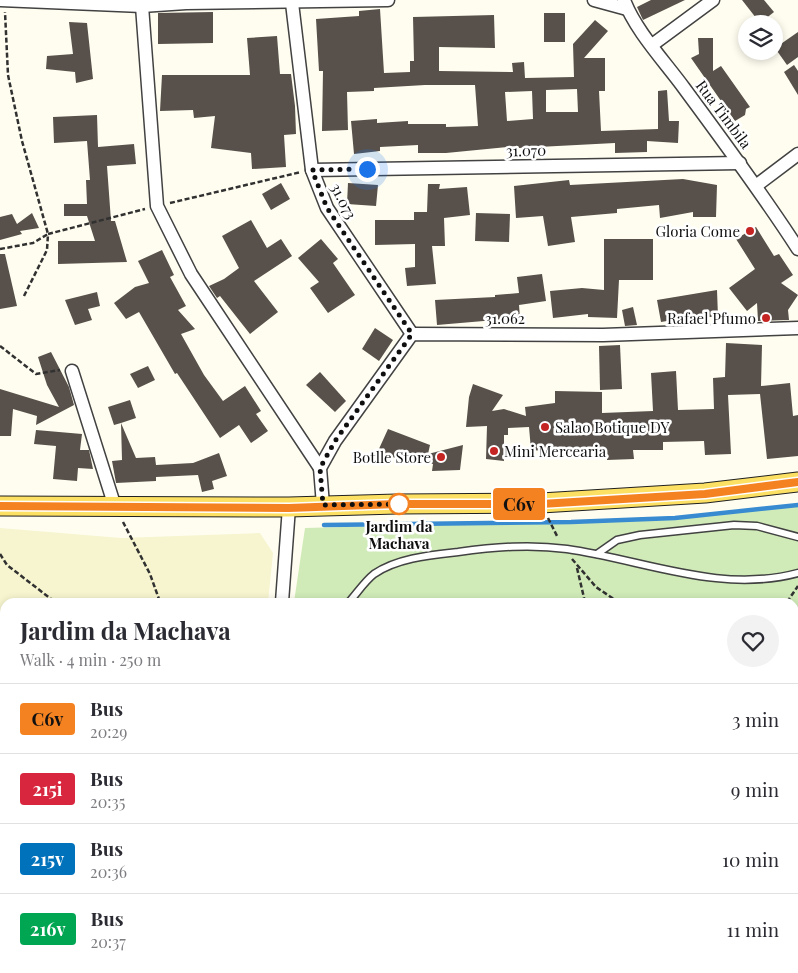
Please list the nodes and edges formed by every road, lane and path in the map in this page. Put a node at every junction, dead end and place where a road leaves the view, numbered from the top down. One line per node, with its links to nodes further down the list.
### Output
1 (388, 0): 5 (street)
2 (594, 0): 7 (street)
3 (713, 0): 9 (street)
4 (2, 1): 8 (street); 15 (path)
5 (344, 1): 6 (street)
6 (292, 3): 8 (street); 12 (street, 31.073)
7 (625, 4): 9 (street, Rua Timbila)
8 (142, 6): 14 (street)
9 (652, 45): 11 (street, Rua Timbila)
10 (798, 154): 13 (street)
11 (740, 163): 12 (street, 31.070); 13 (street, Rua Timbila)
12 (312, 170): 14 (path); 20 (street, 31.073)
13 (757, 186): 17 (street, Rua Timbila)
14 (158, 206): 15 (path); 23 (street)
15 (48, 234): 16 (path); 18 (path)
16 (0, 249)
17 (798, 249)
18 (24, 296)
19 (798, 328): 20 (street, 31.062)
20 (412, 334): 23 (street)
21 (0, 346): 22 (path)
22 (72, 371): 27 (street)
23 (320, 468): 25 (street)
24 (798, 482): 25 (main road)
25 (323, 505): 28 (main road)
26 (0, 506): 27 (main road)
27 (115, 507): 28 (main road); 38 (path)
28 (289, 508): 39 (street)
29 (555, 532): 31 (path)
30 (798, 537): 33 (lane)
31 (566, 549): 33 (lane); 34 (path); 40 (lane)
32 (0, 554): 37 (path)
33 (597, 554): 35 (lane)
34 (576, 565): 41 (path); 42 (path)
35 (798, 572)
36 (798, 586): 43 (path)
37 (50, 598)
38 (159, 598)
39 (282, 598)
40 (353, 598)
41 (584, 598)
42 (612, 598)
43 (790, 598)

